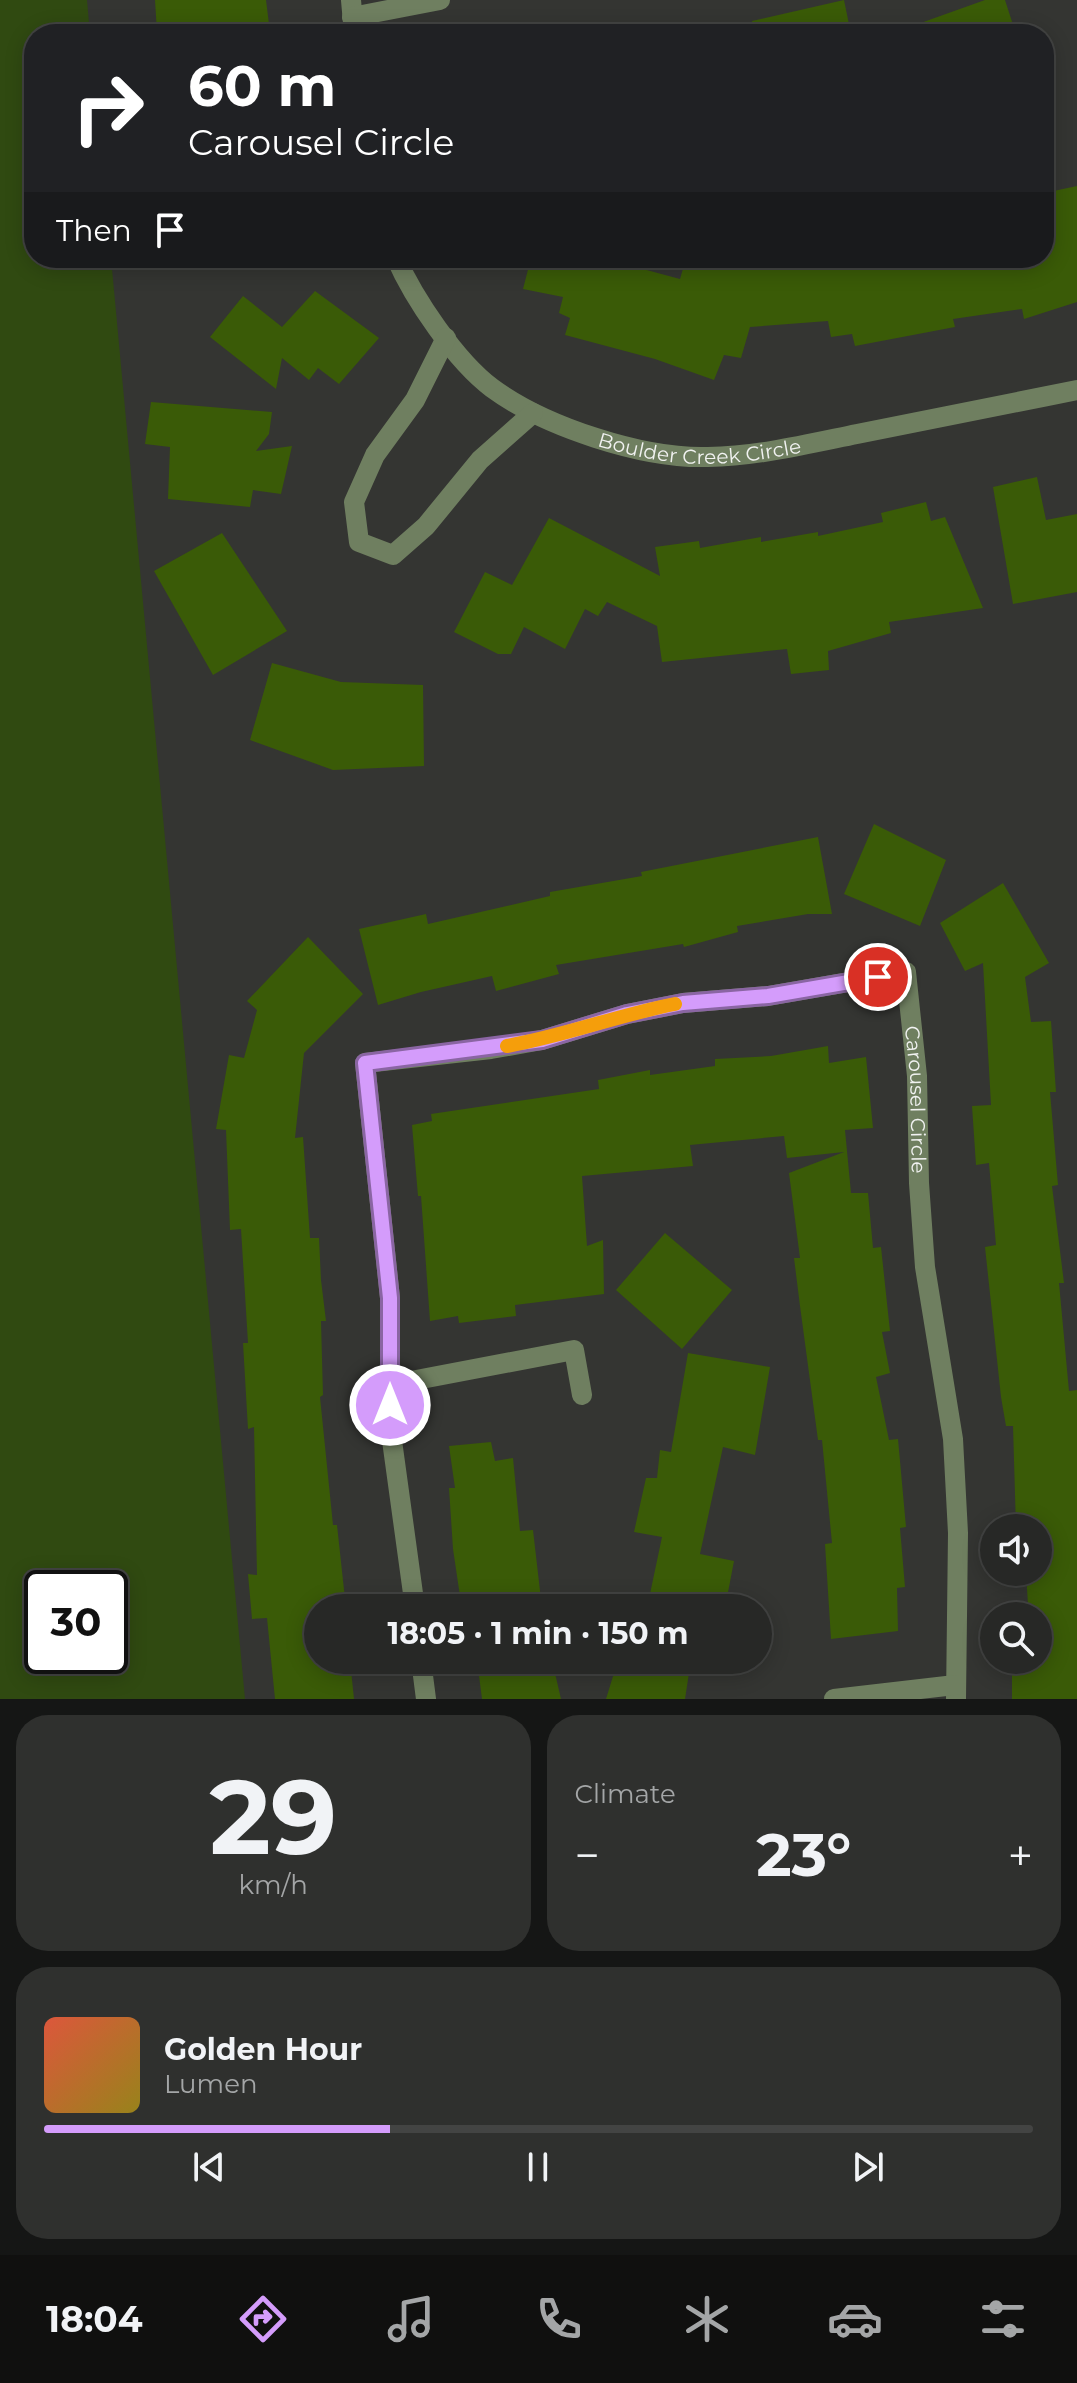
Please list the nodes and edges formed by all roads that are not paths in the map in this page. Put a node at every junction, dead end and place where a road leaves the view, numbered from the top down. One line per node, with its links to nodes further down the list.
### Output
1 (440, 0): 2 (street)
2 (352, 17)
3 (401, 268): 4 (street, Boulder Creek Circle)
4 (446, 338): 6 (street, Boulder Creek Circle); 6 (street)
5 (1077, 390): 6 (street, Boulder Creek Circle)
6 (533, 413)
7 (390, 1385): 8 (street); 9 (street, Carousel Circle); 11 (street, Carousel Circle)
8 (582, 1395)
9 (413, 1594)
10 (423, 1674): 12 (street)
11 (955, 1692): 13 (street)
12 (426, 1699)
13 (834, 1699)

